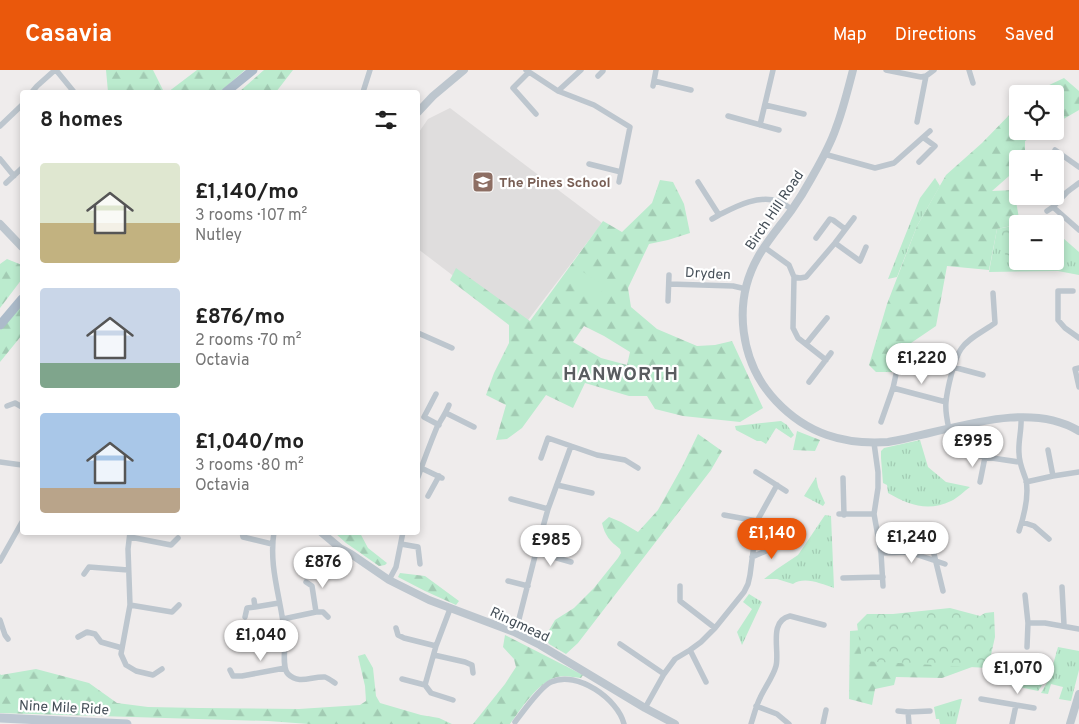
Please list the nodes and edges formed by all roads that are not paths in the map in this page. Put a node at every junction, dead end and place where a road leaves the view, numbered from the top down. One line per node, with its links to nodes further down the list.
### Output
1 (55, 70): 17 (street); 18 (street)
2 (253, 70): 19 (main road)
3 (370, 70): 20 (street)
4 (464, 70): 25 (street)
5 (581, 70): 22 (street)
6 (602, 70): 14 (street)
7 (656, 70): 21 (street)
8 (773, 70): 23 (street)
9 (853, 70): 35 (street, Birch Hill Road)
10 (886, 70): 15 (street)
11 (934, 70): 15 (street)
12 (969, 70): 16 (street)
13 (528, 71): 22 (street); 26 (street)
14 (598, 76)
15 (926, 76): 29 (street)
16 (974, 83)
17 (34, 90)
18 (72, 90)
19 (228, 90)
20 (364, 90)
21 (691, 90)
22 (558, 91): 42 (street)
23 (765, 105): 27 (street); 30 (street)
24 (20, 108): 31 (street)
25 (420, 110)
26 (536, 114)
27 (804, 114)
28 (728, 116): 30 (street)
29 (917, 122)
30 (760, 125): 32 (street)
31 (0, 126)
32 (780, 130)
33 (930, 132): 34 (street)
34 (924, 138): 35 (street); 38 (street)
35 (824, 154): 48 (street, Birch Hill Road)
36 (1064, 156): 40 (street)
37 (0, 159): 43 (street)
38 (919, 162)
39 (589, 164): 42 (street)
40 (1079, 167)
41 (20, 170): 43 (street)
42 (621, 172): 44 (street)
43 (14, 176): 46 (street)
44 (619, 182)
45 (698, 182): 49 (street)
46 (6, 183)
47 (1079, 183): 54 (street)
48 (792, 209): 49 (street); 58 (street, Birch Hill Road)
49 (719, 216): 51 (street)
50 (854, 218): 53 (street)
51 (712, 219)
52 (0, 224): 57 (street)
53 (845, 229): 55 (street); 56 (street)
54 (1079, 230)
55 (816, 238)
56 (835, 243): 59 (street); 61 (street)
57 (20, 245)
58 (764, 247): 61 (street); 63 (street, Birch Hill Road)
59 (866, 247)
60 (668, 275): 62 (street, Dryden)
61 (794, 277): 72 (street)
62 (669, 284): 63 (street, Dryden); 67 (street, Dryden)
63 (746, 289): 95 (street, Birch Hill Road)
64 (1073, 291): 71 (street)
65 (993, 293): 77 (street)
66 (20, 300): 69 (main road)
67 (668, 301)
68 (827, 318): 72 (street)
69 (0, 325)
70 (420, 334): 73 (street)
71 (1079, 338)
72 (806, 344): 76 (street)
73 (452, 348)
74 (831, 353): 76 (street)
75 (900, 356): 82 (street)
76 (826, 360): 80 (street)
77 (954, 368): 79 (street); 84 (street)
78 (1079, 368): 81 (street)
79 (983, 375)
80 (809, 382)
81 (1079, 387)
82 (893, 388): 84 (street); 90 (street)
83 (436, 394): 91 (street)
84 (946, 402): 93 (street)
85 (449, 405): 88 (street)
86 (7, 406): 87 (street)
87 (20, 406)
88 (446, 414): 91 (street); 92 (street)
89 (1021, 417): 93 (street, Birch Hill Road); 94 (street, Birch Hill Road); 102 (street)
90 (881, 422)
91 (439, 424): 104 (street)
92 (474, 427)
93 (949, 429): 95 (street, Birch Hill Road)
94 (1079, 431)
95 (874, 443): 120 (street)
96 (571, 446): 100 (street); 105 (street); 113 (street)
97 (953, 449): 99 (street)
98 (1048, 450): 109 (street)
99 (985, 457): 102 (street); 111 (street)
100 (541, 458)
101 (0, 462): 103 (street)
102 (1019, 462): 112 (street)
103 (20, 465)
104 (421, 468): 106 (street); 117 (street)
105 (638, 468)
106 (420, 471)
107 (756, 472): 114 (street)
108 (1079, 472): 109 (street)
109 (1053, 476): 112 (street)
110 (843, 478): 120 (street)
111 (980, 482)
112 (1026, 482): 123 (street)
113 (557, 485): 116 (street); 119 (street)
114 (777, 486): 115 (street); 122 (street)
115 (786, 491)
116 (592, 493)
117 (428, 496)
118 (511, 500): 119 (street)
119 (548, 509): 139 (street)
120 (874, 514): 140 (street)
121 (724, 515): 122 (street)
122 (757, 521): 142 (street)
123 (1022, 522): 125 (street); 135 (street)
124 (20, 526): 144 (street)
125 (1019, 531)
126 (130, 535): 148 (street)
127 (134, 535): 134 (street)
128 (243, 535): 137 (street)
129 (274, 535): 137 (street)
130 (325, 535): 141 (street, Ringmead)
131 (331, 535): 141 (street, Ringmead)
132 (402, 535): 138 (street)
133 (908, 536): 143 (street)
134 (178, 538)
135 (1049, 539)
136 (784, 543): 142 (street)
137 (272, 544): 161 (street)
138 (401, 544): 146 (street); 152 (street)
139 (536, 552): 145 (street); 155 (street)
140 (881, 553): 143 (street); 150 (street)
141 (351, 554): 152 (street, Ringmead)
142 (752, 557): 174 (street)
143 (936, 560): 147 (street); 159 (street)
144 (0, 561)
145 (571, 562)
146 (420, 564)
147 (945, 564)
148 (128, 570): 149 (street); 163 (street)
149 (84, 574)
150 (883, 577): 151 (street); 157 (street)
151 (843, 578)
152 (389, 580): 164 (street, Ringmead)
153 (508, 581): 155 (street)
154 (306, 582): 165 (street)
155 (528, 586): 176 (street)
156 (680, 586): 174 (street)
157 (883, 586)
158 (1062, 587): 172 (street)
159 (943, 591)
160 (1025, 595): 170 (street)
161 (279, 603): 166 (street); 168 (street)
162 (178, 604): 163 (street)
163 (130, 605): 181 (street)
164 (450, 608): 176 (street, Ringmead); 180 (street)
165 (316, 612): 167 (street); 168 (street)
166 (245, 617)
167 (328, 617)
168 (283, 618): 185 (street)
169 (0, 620): 178 (street)
170 (1028, 623): 172 (street); 182 (street)
171 (824, 625): 198 (street)
172 (1064, 626): 175 (street)
173 (396, 628): 180 (street)
174 (715, 628): 183 (street)
175 (1079, 629)
176 (514, 632): 199 (street, Ringmead)
177 (78, 637): 181 (street)
178 (8, 639)
179 (620, 644): 189 (street)
180 (436, 646): 184 (street)
181 (122, 648): 186 (street)
182 (1028, 648)
183 (690, 650): 189 (street); 191 (street)
184 (434, 655): 188 (street); 193 (street)
185 (285, 668): 187 (street); 192 (street)
186 (162, 669)
187 (230, 670)
188 (473, 673)
189 (664, 674): 199 (street)
190 (402, 679): 193 (street)
191 (706, 682)
192 (335, 683)
193 (425, 684): 196 (street)
194 (1079, 697): 215 (street)
195 (981, 699): 197 (street)
196 (453, 700)
197 (1016, 705): 200 (street); 214 (street)
198 (756, 706): 210 (street); 211 (street)
199 (645, 708): 209 (street, Ringmead)
200 (1034, 708)
201 (826, 710): 212 (street)
202 (898, 711): 204 (street)
203 (930, 711): 204 (street)
204 (908, 712): 213 (street)
205 (0, 718): 207 (main road, Nine Mile Ride)
206 (515, 722): 208 (street)
207 (127, 724)
208 (624, 724)
209 (675, 724)
210 (752, 724)
211 (789, 724)
212 (822, 724)
213 (909, 724)
214 (1012, 724)
215 (1070, 724)

